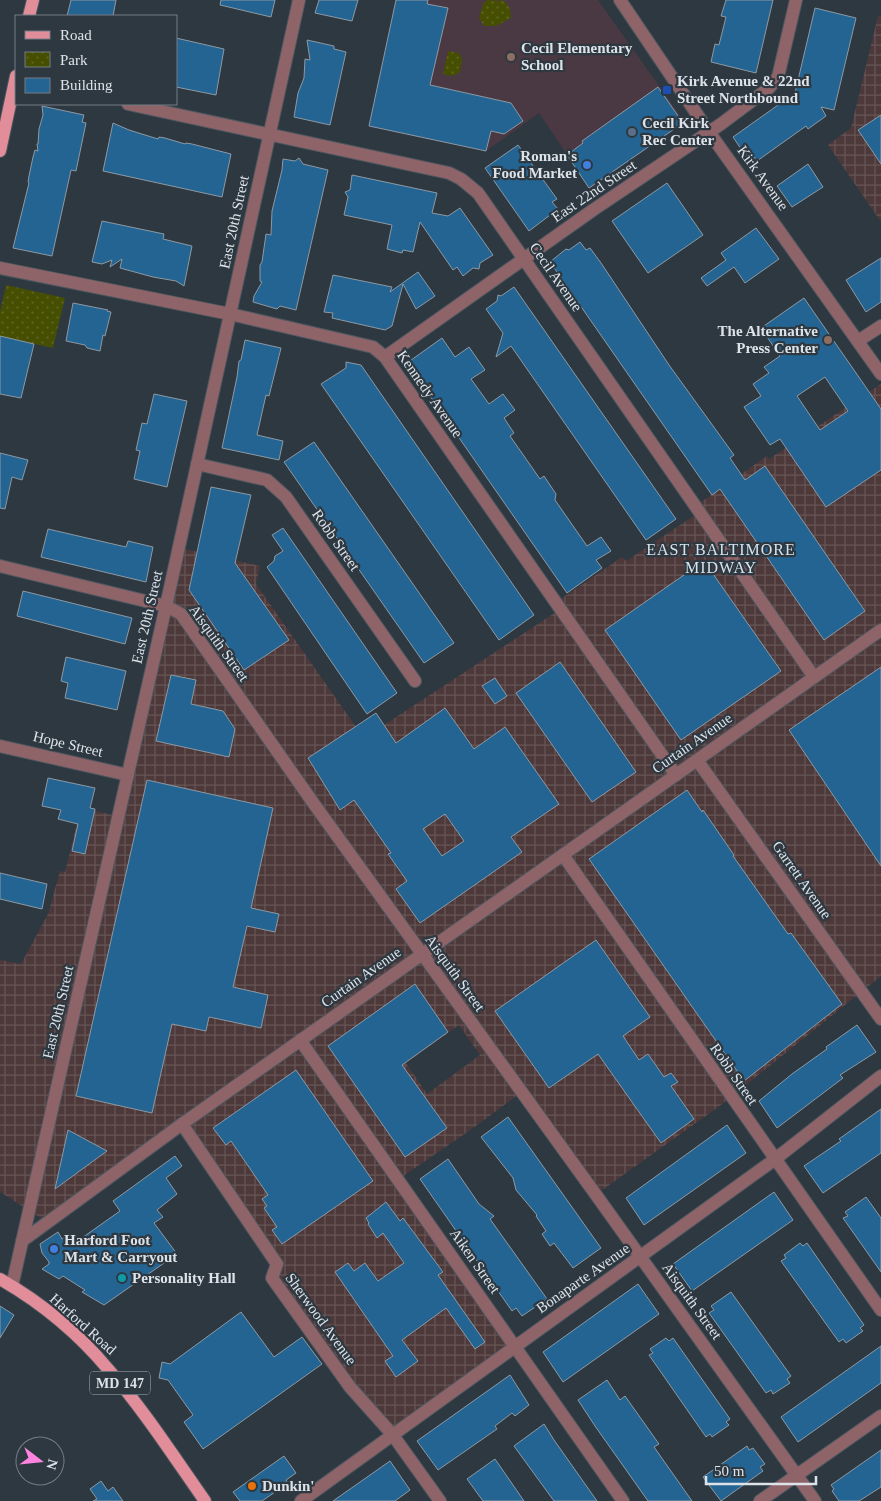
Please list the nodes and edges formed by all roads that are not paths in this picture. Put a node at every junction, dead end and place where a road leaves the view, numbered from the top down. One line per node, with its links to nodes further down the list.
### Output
1 (33, 0): 5 (main road)
2 (299, 0): 9 (street, East 20th Street)
3 (620, 0): 8 (street, Kirk Avenue)
4 (796, 0): 8 (street, East 22nd Street)
5 (29, 15)
6 (15, 83): 10 (main road)
7 (133, 105): 9 (street, Cecil Avenue)
8 (709, 132): 11 (street, East 22nd Street); 15 (street, Kirk Avenue)
9 (270, 134): 11 (street, Cecil Avenue); 13 (street, East 20th Street)
10 (0, 152)
11 (524, 259): 16 (street, East 22nd Street); 22 (street, Cecil Avenue)
12 (0, 268): 13 (street, Kennedy Avenue)
13 (230, 314): 16 (street, Kennedy Avenue); 18 (street, East 20th Street)
14 (881, 326): 15 (street)
15 (858, 341): 17 (street, Kirk Avenue)
16 (385, 357): 27 (street, Kennedy Avenue)
17 (881, 374)
18 (197, 464): 20 (street, East 20th Street); 23 (street, Robb Street)
19 (0, 566): 20 (street, Aisquith Street)
20 (166, 606): 26 (street, East 20th Street); 29 (street, Aisquith Street)
21 (881, 630): 22 (street, Curtain Avenue)
22 (814, 677): 25 (street, Curtain Avenue)
23 (415, 681)
24 (0, 746): 26 (street, Hope Street)
25 (697, 760): 27 (street, Curtain Avenue); 30 (street, Garrett Avenue)
26 (128, 775): 35 (street, East 20th Street)
27 (676, 775): 28 (street, Curtain Avenue)
28 (563, 855): 29 (street, Curtain Avenue); 34 (street, Robb Street)
29 (422, 955): 31 (street, Curtain Avenue); 36 (street, Aisquith Street)
30 (881, 1019)
31 (300, 1040): 33 (street, Curtain Avenue); 40 (street, Aiken Street)
32 (881, 1076): 34 (street, Bonaparte Avenue)
33 (182, 1124): 35 (street, Curtain Avenue); 42 (street, Sherwood Avenue)
34 (774, 1160): 36 (street, Bonaparte Avenue); 39 (street, Robb Street)
35 (22, 1241): 38 (street)
36 (641, 1257): 40 (street, Bonaparte Avenue); 43 (street, Aisquith Street)
37 (0, 1278): 38 (main road, Harford Road / MD 147)
38 (12, 1286): 44 (main road, Harford Road / MD 147)
39 (881, 1310)
40 (514, 1346): 42 (street, Bonaparte Avenue); 47 (street, Aiken Street)
41 (881, 1416): 43 (street)
42 (392, 1434): 45 (street, Bonaparte Avenue); 46 (street, Sherwood Avenue)
43 (796, 1476): 48 (street); 49 (street, Aisquith Street)
44 (205, 1501)
45 (301, 1501)
46 (440, 1501)
47 (623, 1501)
48 (760, 1501)
49 (815, 1501)

